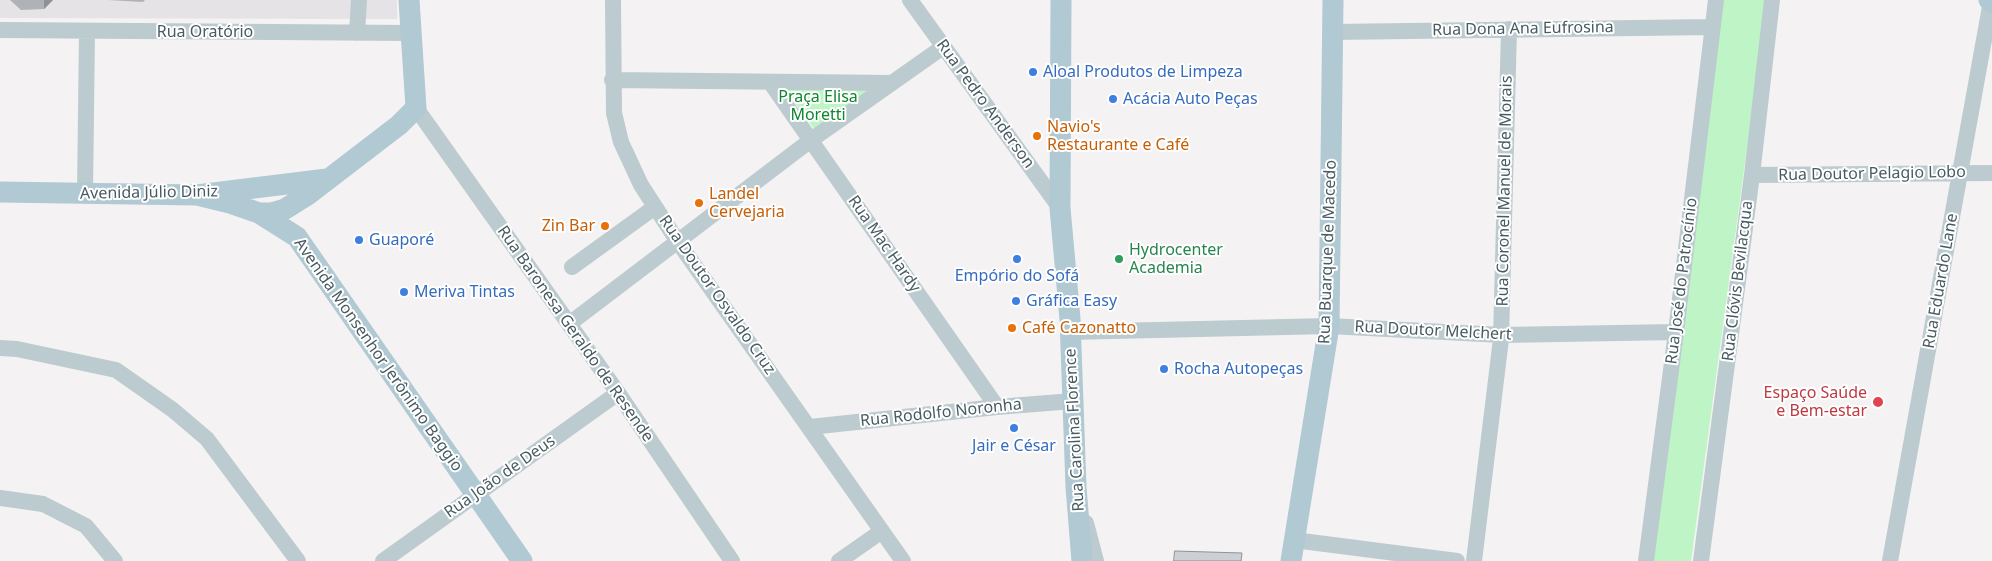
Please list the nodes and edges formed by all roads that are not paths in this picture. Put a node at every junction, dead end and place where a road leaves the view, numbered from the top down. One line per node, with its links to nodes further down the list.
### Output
1 (359, 0): 15 (street)
2 (410, 0): 16 (main road)
3 (614, 0): 18 (street, Rua Doutor Osvaldo Cruz)
4 (910, 0): 17 (street, Rua Pedro Anderson)
5 (1061, 0): 32 (main road, Rua Carolina Florence)
6 (1333, 0): 14 (main road, Rua Buarque de Macedo)
7 (1716, 0): 10 (street, Rua José do Patrocínio)
8 (1772, 0): 25 (street, Rua Clóvis Bevilacqua)
9 (1990, 1): 23 (street, Rua Eduardo Lane)
10 (1712, 27): 11 (street, Rua Dona Ana Eufrosina); 40 (street, Rua José do Patrocínio)
11 (1509, 29): 14 (street, Rua Dona Ana Eufrosina); 41 (street, Rua Coronel Manuel de Morais)
12 (0, 30): 13 (street, Rua Oratório)
13 (87, 32): 15 (street, Rua Oratório); 28 (street)
14 (1333, 32): 38 (main road, Rua Buarque de Macedo)
15 (357, 33): 16 (street, Rua Oratório)
16 (410, 33): 21 (main road)
17 (943, 48): 20 (street); 32 (street, Rua Pedro Anderson)
18 (612, 80): 19 (street); 31 (street, Rua Doutor Osvaldo Cruz)
19 (770, 82): 20 (street); 22 (street, Rua Mac Hardy)
20 (892, 82): 22 (street)
21 (416, 108): 26 (main road); 37 (street, Rua Baronesa Geraldo de Resende)
22 (811, 140): 35 (street); 45 (street, Rua Mac Hardy)
23 (1960, 173): 24 (street, Rua Doutor Pelagio Lobo); 25 (street, Rua Doutor Pelagio Lobo); 65 (street, Rua Eduardo Lane)
24 (1992, 173)
25 (1752, 176): 64 (street, Rua Clóvis Bevilacqua)
26 (327, 179): 29 (main road); 30 (main road, Avenida Júlio Diniz)
27 (0, 192): 28 (main road, Avenida Júlio Diniz)
28 (85, 194): 30 (main road, Avenida Júlio Diniz)
29 (309, 194): 33 (main road); 34 (main road)
30 (197, 195): 33 (main road, Avenida Monsenhor Jerônimo Baggio)
31 (655, 207): 35 (street, Rua Doutor Osvaldo Cruz); 36 (street)
32 (1060, 208): 39 (main road, Rua Carolina Florence)
33 (260, 213): 34 (main road, Avenida Monsenhor Jerônimo Baggio)
34 (297, 237): 48 (main road, Avenida Monsenhor Jerônimo Baggio)
35 (678, 242): 37 (street); 46 (street, Rua Doutor Osvaldo Cruz)
36 (572, 267)
37 (569, 324): 43 (street, Rua Baronesa Geraldo de Resende)
38 (1329, 326): 39 (street, Rua Doutor Melchert); 41 (street, Rua Doutor Melchert); 51 (main road, Rua Buarque de Macedo)
39 (1070, 332): 44 (main road, Rua Carolina Florence)
40 (1676, 332): 41 (street, Rua Doutor Melchert); 63 (street, Rua José do Patrocínio)
41 (1502, 335): 62 (street, Rua Coronel Manuel de Morais)
42 (0, 348): 53 (street)
43 (618, 393): 48 (street, Rua João de Deus); 56 (street, Rua Baronesa Geraldo de Resende)
44 (1073, 401): 45 (street, Rua Rodolfo Noronha); 47 (main road, Rua Carolina Florence)
45 (997, 407): 46 (street, Rua Rodolfo Noronha)
46 (810, 427): 50 (street, Rua Doutor Osvaldo Cruz)
47 (1076, 487): 59 (main road, Rua Carolina Florence); 60 (street)
48 (476, 494): 54 (street, Rua João de Deus); 55 (main road, Avenida Monsenhor Jerônimo Baggio)
49 (0, 498): 52 (street)
50 (882, 530): 57 (street); 58 (street, Rua Doutor Osvaldo Cruz)
51 (1293, 551): 61 (street)
52 (115, 561)
53 (298, 561)
54 (383, 561)
55 (522, 561)
56 (732, 561)
57 (839, 561)
58 (903, 561)
59 (1082, 561)
60 (1096, 561)
61 (1457, 561)
62 (1474, 561)
63 (1646, 561)
64 (1701, 561)
65 (1890, 561)

